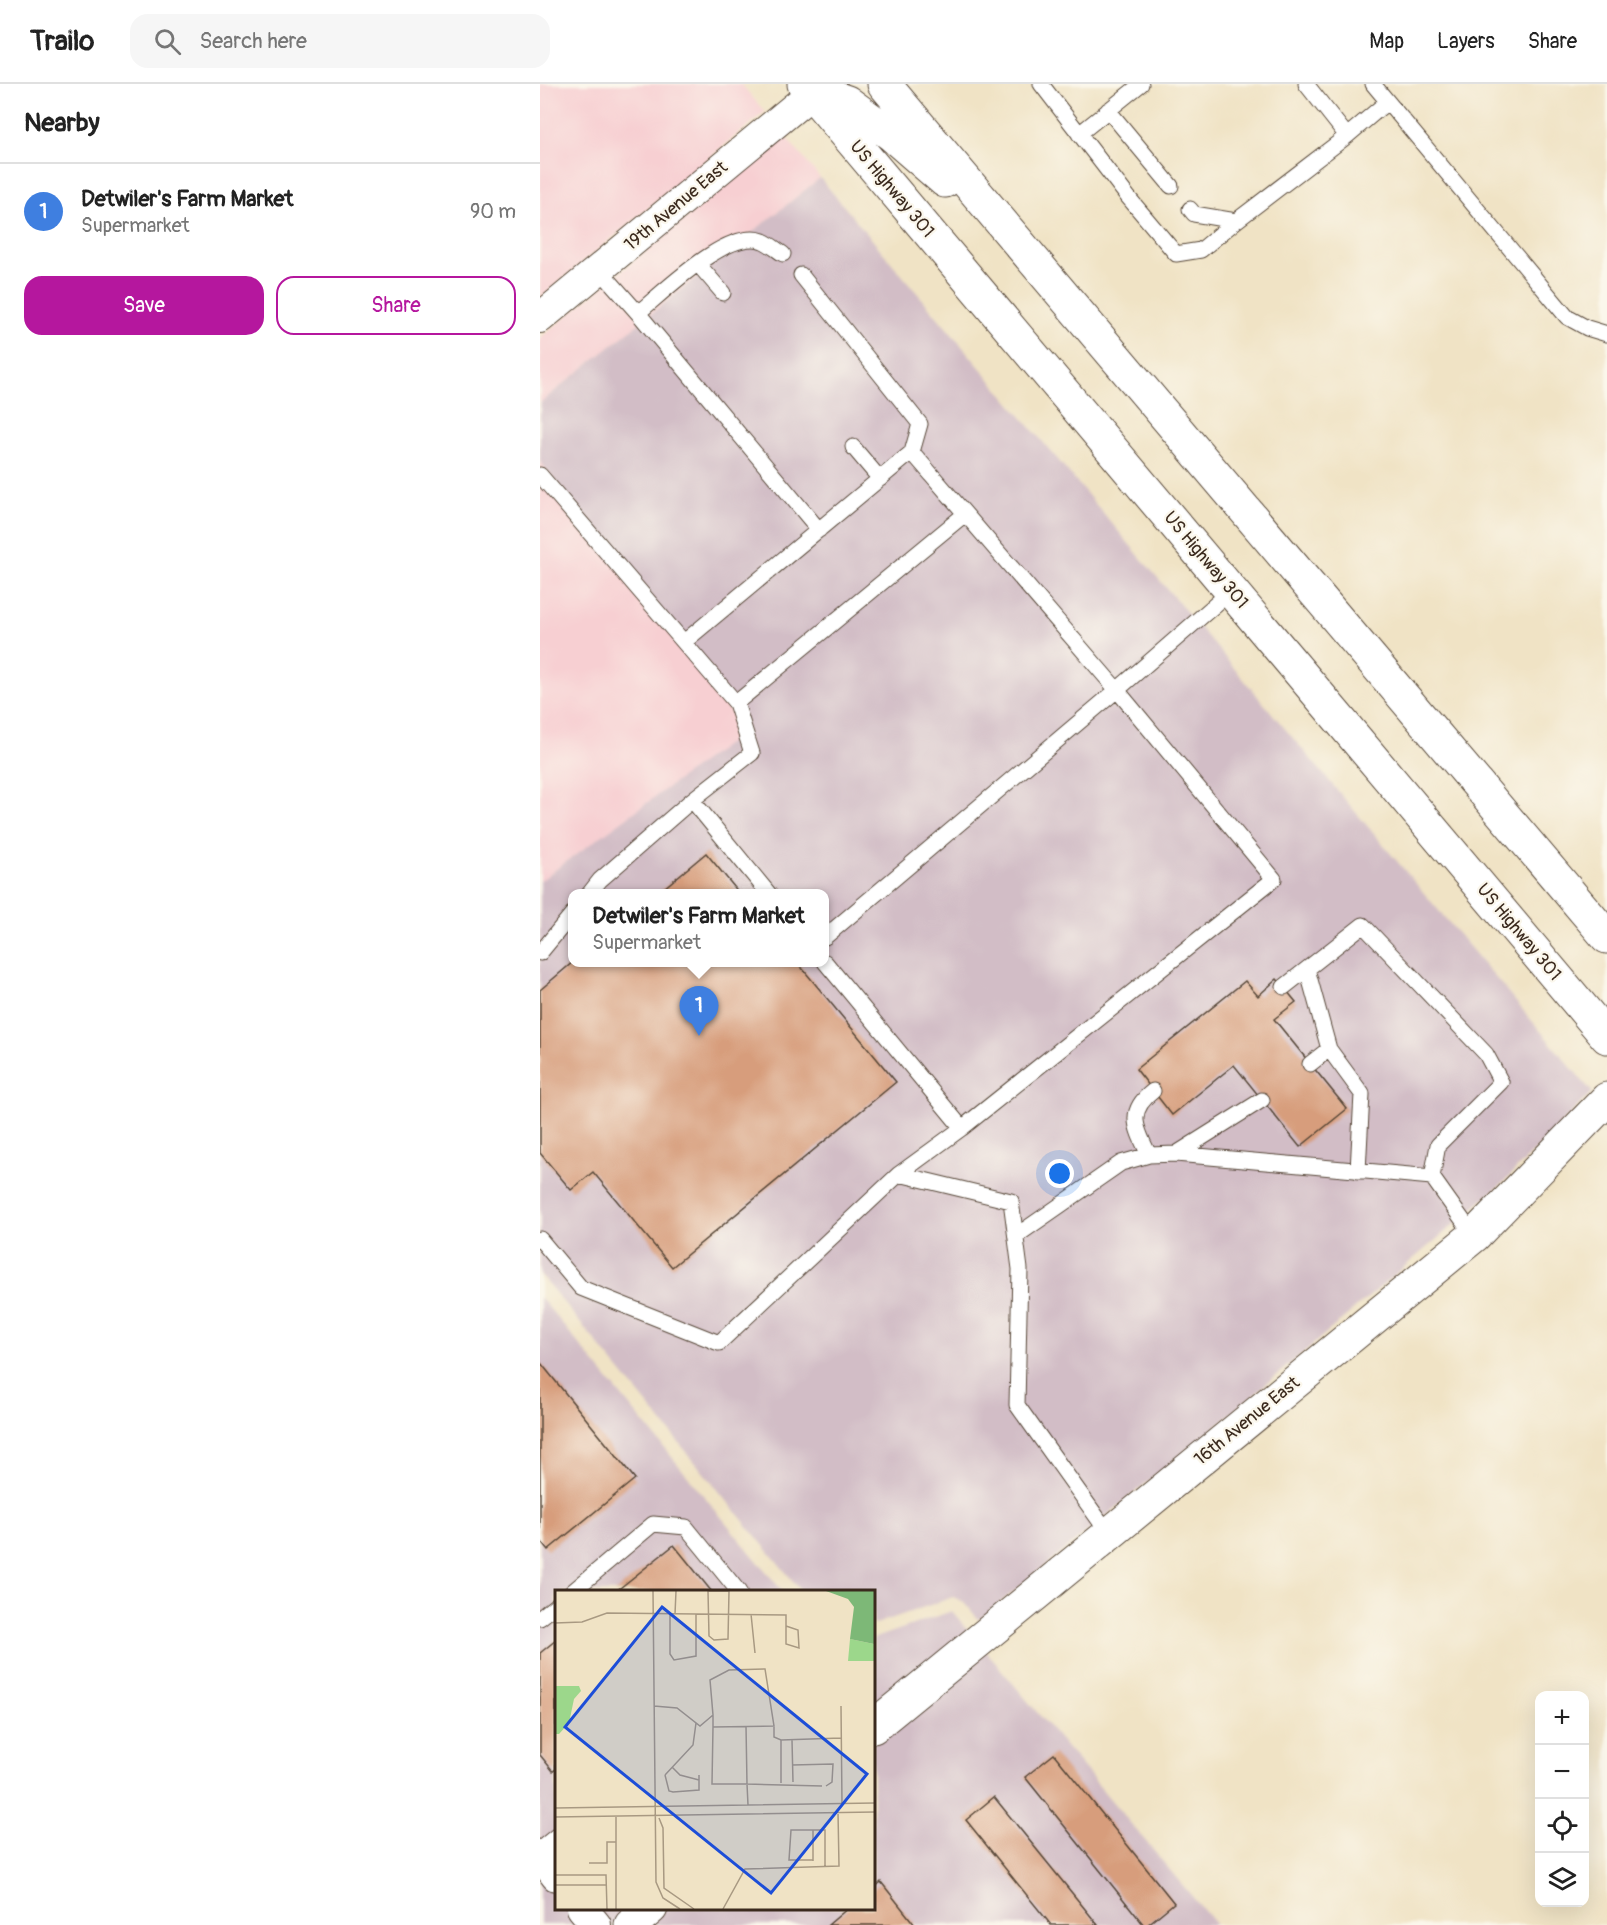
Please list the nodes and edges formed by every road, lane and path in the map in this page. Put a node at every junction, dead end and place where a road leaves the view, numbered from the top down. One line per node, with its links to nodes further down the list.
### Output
1 (884, 84): 14 (main road)
2 (1041, 84): 9 (lane)
3 (1141, 84): 8 (lane)
4 (1305, 84): 10 (lane)
5 (1373, 84): 7 (lane)
6 (808, 89): 14 (main road); 17 (street, 19th Avenue East); 29 (main road, US Highway 301)
7 (1387, 102): 10 (lane); 22 (lane)
8 (1108, 110): 9 (lane); 11 (lane)
9 (1080, 134): 13 (lane)
10 (1347, 136): 13 (lane)
11 (1171, 186)
12 (1190, 209): 13 (lane)
13 (1236, 221)
14 (1016, 240): 38 (main road)
15 (783, 254): 16 (lane)
16 (698, 264): 19 (lane); 20 (lane)
17 (599, 269): 20 (lane); 21 (street, 19th Avenue East)
18 (801, 275): 24 (lane)
19 (723, 293)
20 (638, 313): 28 (lane)
21 (540, 318)
22 (1607, 334)
23 (853, 447): 26 (lane)
24 (912, 452): 26 (lane); 27 (lane)
25 (540, 475): 30 (lane)
26 (880, 479): 28 (lane)
27 (965, 514): 31 (lane); 32 (lane)
28 (819, 530): 30 (lane)
29 (1231, 591): 31 (lane); 43 (main road, US Highway 301)
30 (684, 642): 32 (lane)
31 (1117, 690): 37 (lane); 49 (lane)
32 (736, 703): 33 (lane)
33 (692, 800): 34 (lane); 35 (lane)
34 (593, 889)
35 (765, 889)
36 (568, 919): 39 (lane)
37 (829, 934)
38 (1607, 937)
39 (540, 953)
40 (829, 967): 49 (lane)
41 (1307, 969): 42 (lane); 44 (lane); 54 (lane)
42 (1284, 987)
43 (1607, 1037)
44 (1329, 1049): 45 (lane); 52 (lane)
45 (1310, 1064)
46 (1153, 1091): 51 (lane)
47 (1607, 1099): 56 (main road, 16th Avenue East)
48 (1262, 1100): 50 (lane)
49 (962, 1128): 53 (lane)
50 (1176, 1154): 51 (lane); 52 (lane)
51 (1149, 1155): 55 (lane)
52 (1358, 1171): 54 (lane)
53 (898, 1174): 55 (lane); 57 (lane)
54 (1432, 1177): 56 (lane)
55 (1016, 1236): 58 (lane)
56 (1474, 1236): 58 (main road, 16th Avenue East)
57 (540, 1239)
58 (1109, 1534): 63 (main road, 16th Avenue East)
59 (574, 1590): 60 (lane)
60 (737, 1590)
61 (555, 1606): 62 (lane)
62 (540, 1618)
63 (874, 1726)
64 (555, 1837): 65 (lane)
65 (540, 1849)
66 (540, 1855): 67 (street)
67 (555, 1875)
68 (584, 1910): 70 (street)
69 (649, 1910): 71 (main road)
70 (596, 1925)
71 (630, 1925)

